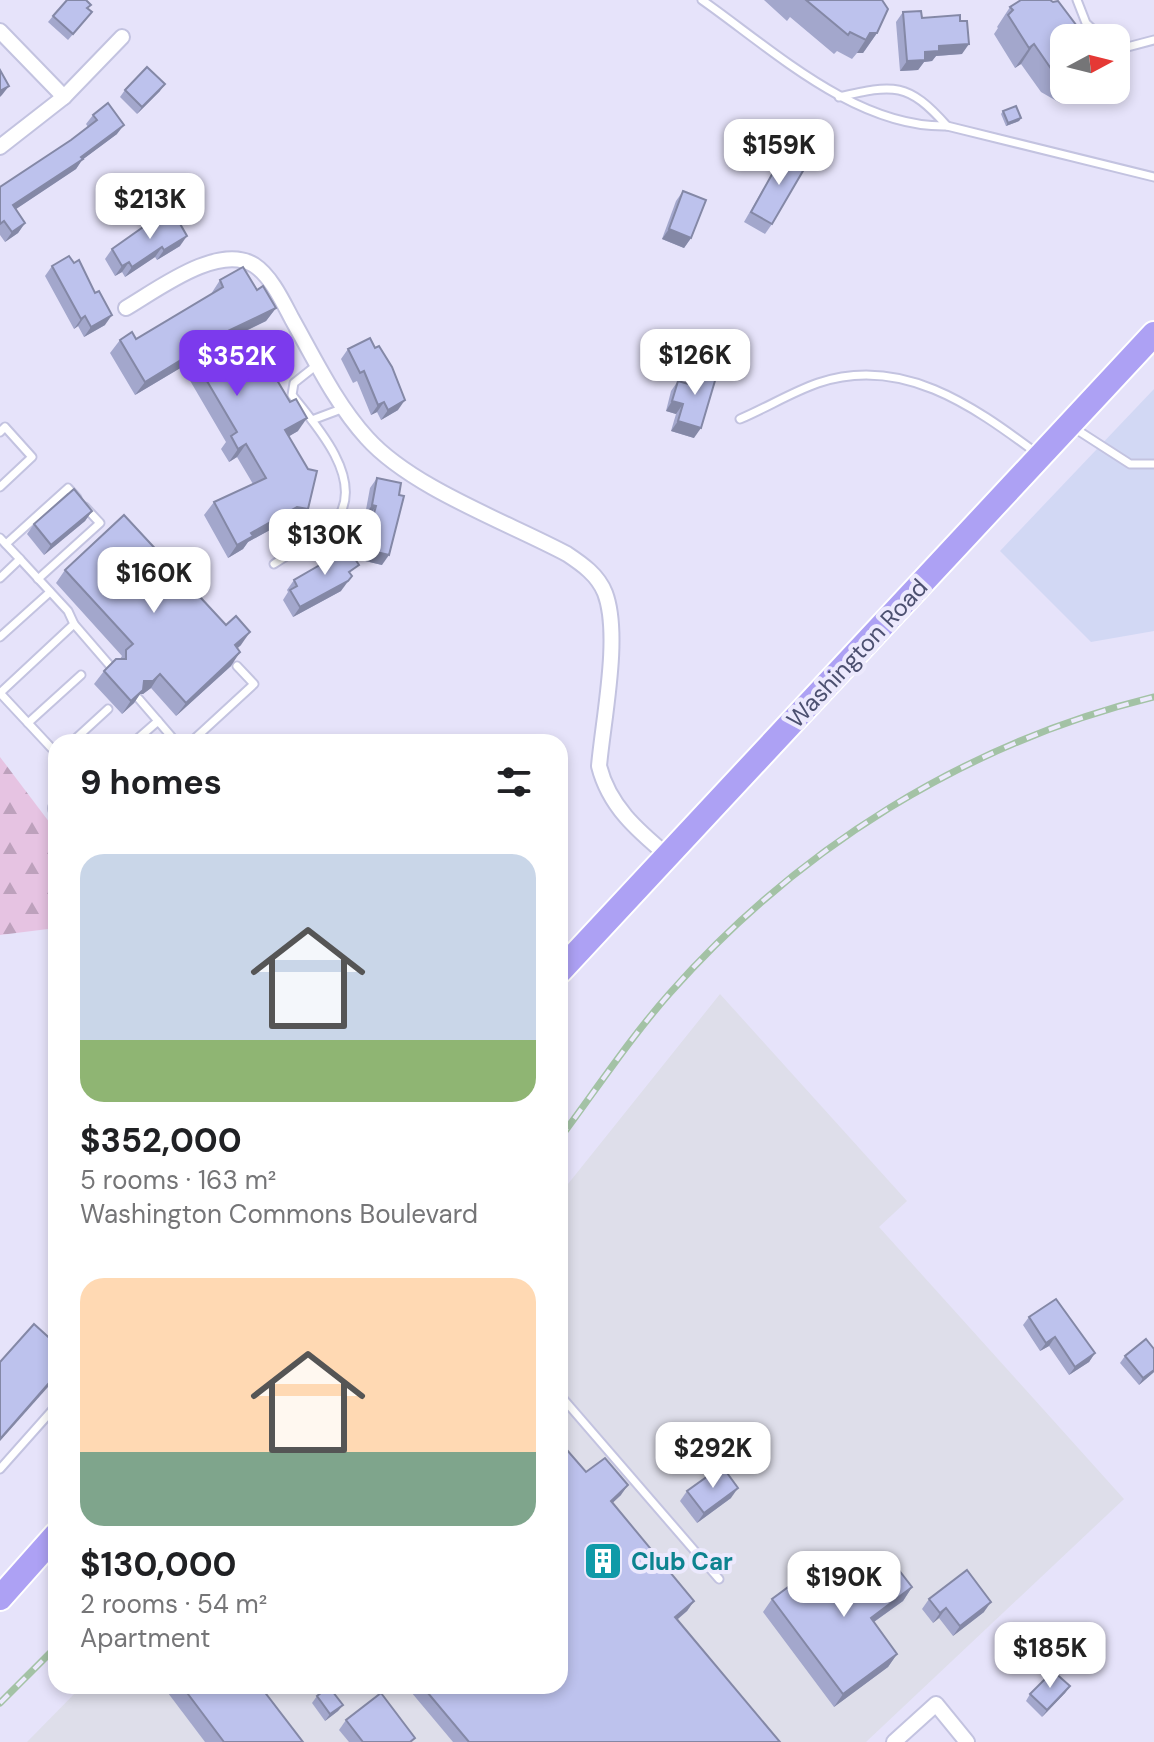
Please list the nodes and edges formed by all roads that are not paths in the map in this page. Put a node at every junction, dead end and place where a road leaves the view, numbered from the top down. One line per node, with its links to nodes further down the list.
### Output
1 (702, 0): 9 (lane)
2 (1077, 0): 3 (lane)
3 (1087, 24)
4 (0, 31): 8 (street)
5 (122, 37): 8 (street)
6 (1154, 40): 7 (lane)
7 (1130, 46)
8 (64, 97): 11 (street)
9 (837, 98): 10 (lane); 10 (lane)
10 (947, 126): 12 (lane)
11 (0, 147)
12 (1154, 177)
13 (126, 308): 15 (street)
14 (1154, 334): 19 (main road, Washington Road)
15 (318, 364): 16 (street); 18 (lane)
16 (344, 408): 18 (lane); 45 (street)
17 (740, 419): 21 (lane)
18 (312, 420): 26 (lane)
19 (1069, 425): 21 (main road, Washington Road); 22 (lane)
20 (0, 432): 23 (lane)
21 (1040, 456): 45 (main road, Washington Road)
22 (1154, 464)
23 (0, 487)
24 (3, 541): 25 (lane); 28 (lane)
25 (20, 559): 27 (lane); 28 (lane)
26 (274, 564)
27 (0, 578)
28 (38, 579): 29 (lane)
29 (50, 592): 30 (lane); 31 (lane)
30 (74, 624): 33 (lane); 35 (lane)
31 (0, 637)
32 (237, 666): 43 (lane)
33 (112, 668)
34 (81, 675): 39 (lane)
35 (0, 693): 39 (lane)
36 (139, 699): 38 (lane)
37 (108, 709): 40 (lane)
38 (158, 721): 41 (lane); 42 (lane)
39 (28, 723): 44 (lane)
40 (81, 734)
41 (143, 734)
42 (169, 734)
43 (200, 734)
44 (48, 744)
45 (668, 856): 46 (main road, Washington Road)
46 (568, 962)
47 (568, 1404): 51 (lane)
48 (48, 1415): 49 (lane)
49 (0, 1469)
50 (48, 1544): 52 (main road)
51 (719, 1579)
52 (0, 1598)
53 (894, 1742): 54 (street)
54 (967, 1742)

